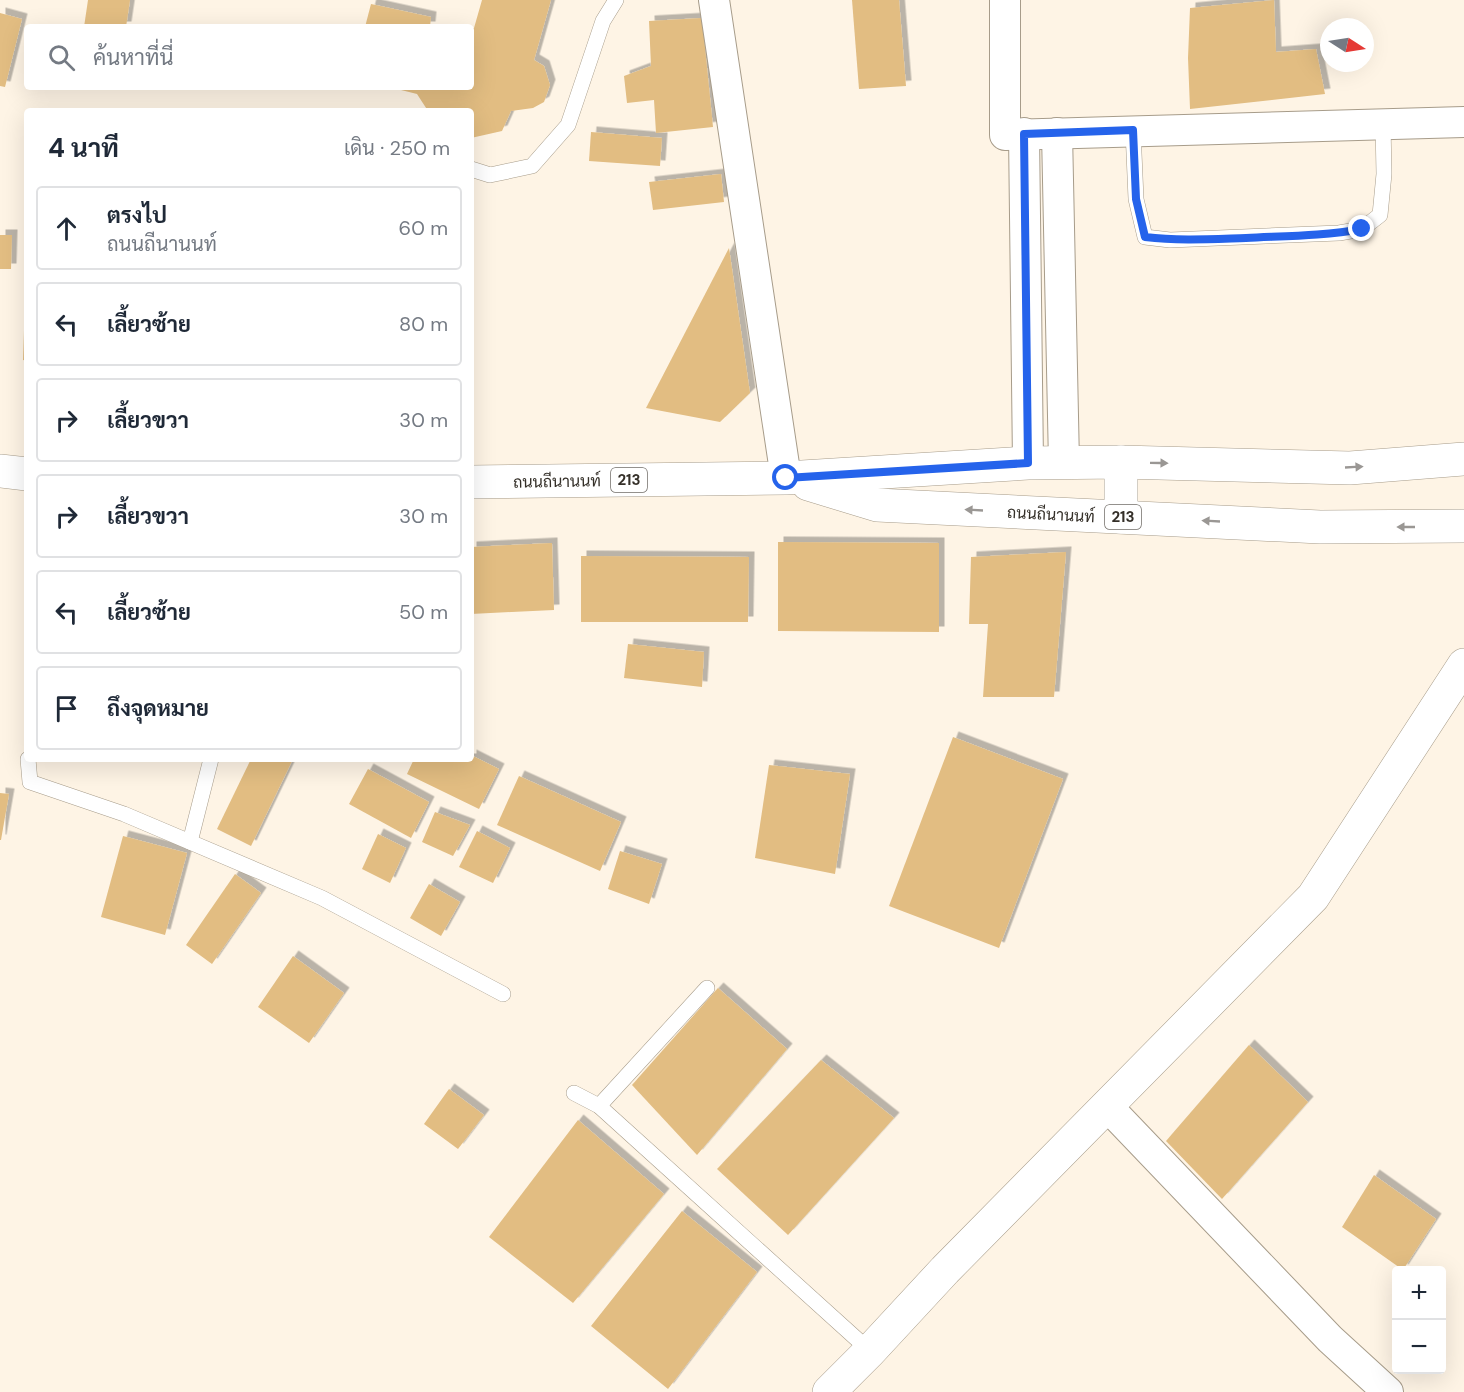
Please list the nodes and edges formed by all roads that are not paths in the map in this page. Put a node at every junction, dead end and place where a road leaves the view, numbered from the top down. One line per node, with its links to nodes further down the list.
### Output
1 (616, 0): 9 (lane)
2 (714, 0): 16 (street)
3 (1005, 0): 8 (street)
4 (1464, 122): 5 (street)
5 (1383, 124): 6 (street); 6 (lane)
6 (1133, 130): 7 (street)
7 (1057, 133): 8 (street); 13 (street)
8 (1024, 134): 12 (street)
9 (474, 170)
10 (1464, 459): 11 (main road, ถนนถีนานนท์ / 213, one-way to 10)
11 (1121, 462): 13 (main road, ถนนถีนานนท์ / 213); 18 (main road)
12 (1028, 463): 13 (main road, ถนนถีนานนท์ / 213); 16 (main road, ถนนถีนานนท์ / 213)
13 (1064, 463)
14 (0, 471): 15 (main road)
15 (24, 474)
16 (786, 478): 17 (main road, ถนนถีนานนท์ / 213); 18 (main road, ถนนถีนานนท์ / 213, one-way to 16)
17 (474, 482)
18 (1120, 517): 19 (main road, ถนนถีนานนท์ / 213, one-way to 18)
19 (1464, 526)
20 (1464, 665): 28 (main road)
21 (28, 762): 23 (lane)
22 (210, 762): 23 (lane)
23 (190, 842): 25 (lane)
24 (707, 988): 27 (lane)
25 (503, 994)
26 (574, 1093): 27 (lane)
27 (599, 1106): 29 (lane)
28 (1107, 1106): 29 (main road); 31 (street)
29 (870, 1351): 30 (main road)
30 (830, 1392)
31 (1388, 1392)

